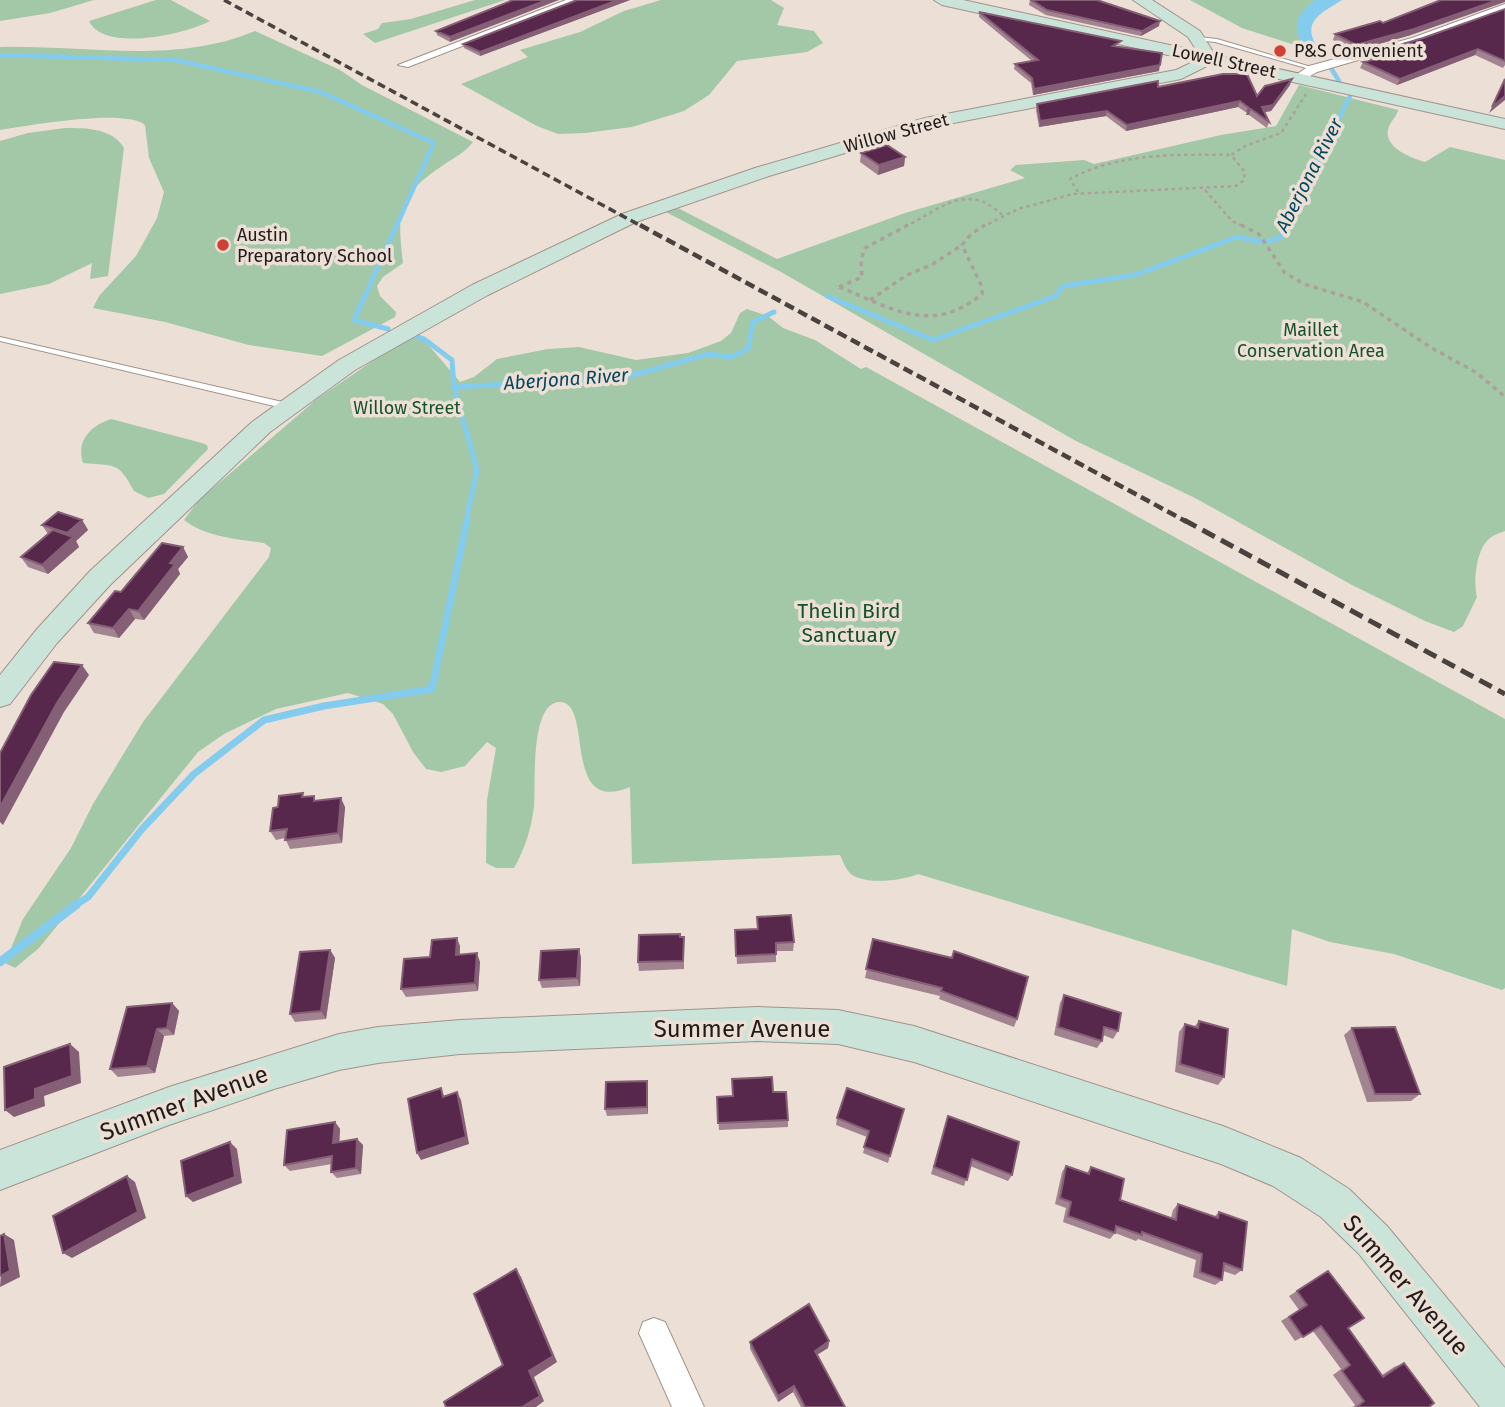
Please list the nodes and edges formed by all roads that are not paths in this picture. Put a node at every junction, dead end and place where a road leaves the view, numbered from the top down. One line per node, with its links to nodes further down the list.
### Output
1 (576, 0): 6 (street)
2 (942, 0): 5 (main road, Lowell Street)
3 (1141, 0): 5 (main road)
4 (1505, 7): 7 (street)
5 (1203, 48): 7 (lane); 8 (main road, Lowell Street); 11 (main road, Willow Street)
6 (404, 65)
7 (1315, 69): 8 (street)
8 (1299, 77): 9 (main road, Lowell Street)
9 (1505, 124)
10 (0, 339): 11 (lane)
11 (287, 406): 12 (main road, Willow Street)
12 (0, 695)
13 (0, 1170): 15 (main road, Summer Avenue)
14 (654, 1334): 16 (street)
15 (1505, 1403)
16 (688, 1407)

